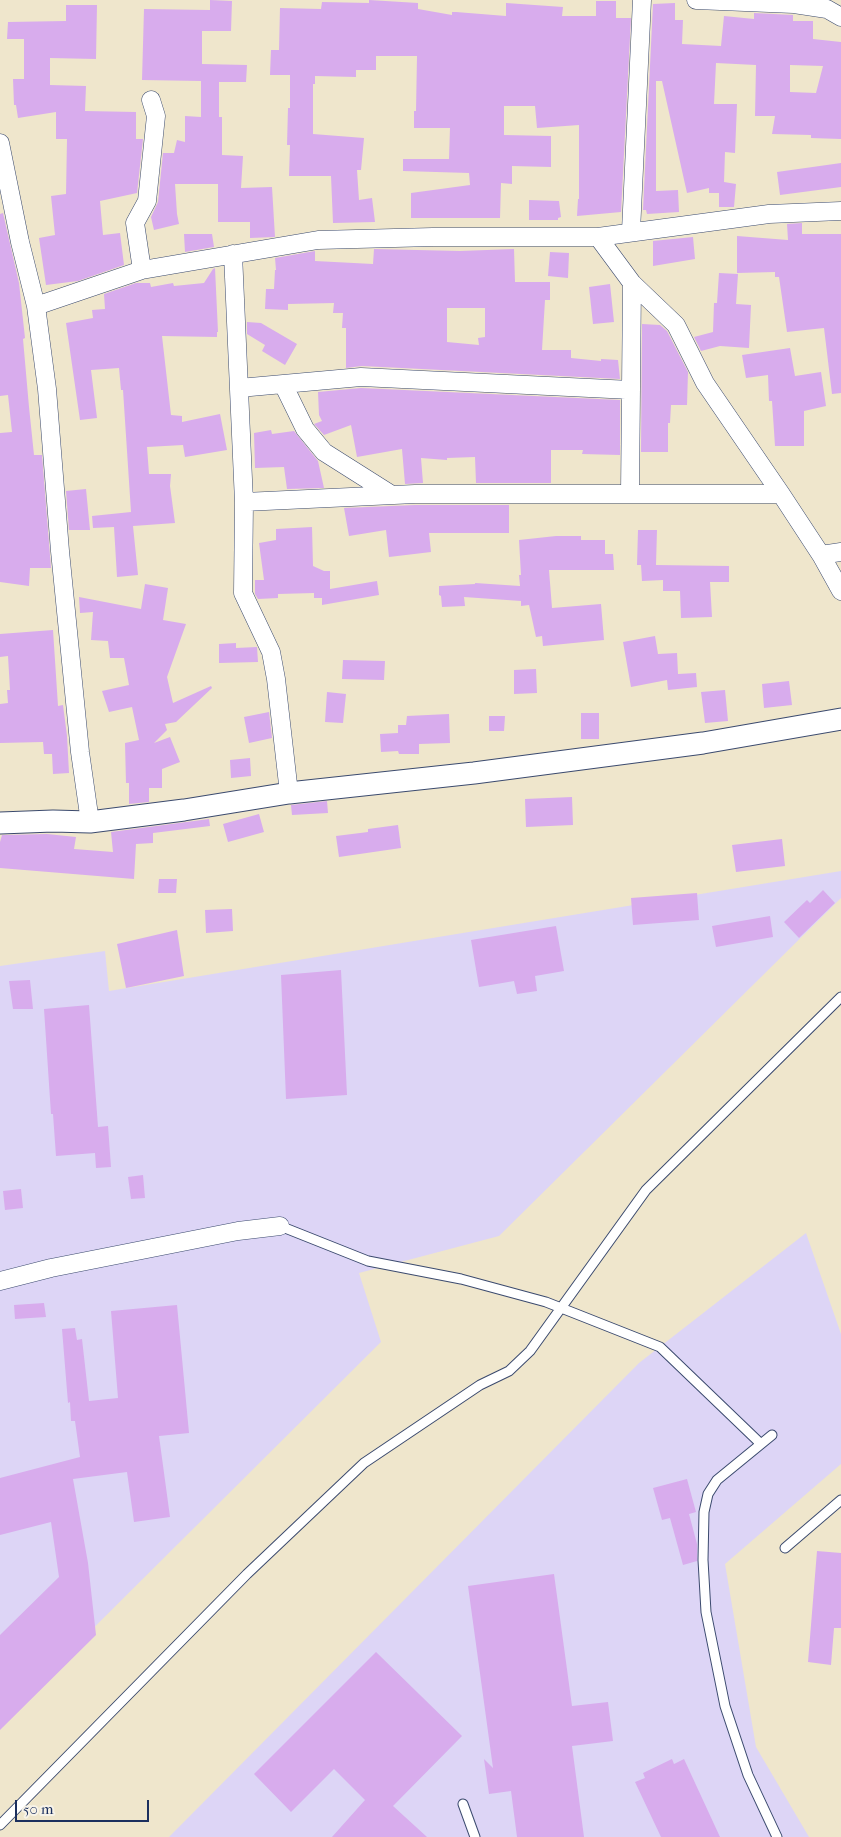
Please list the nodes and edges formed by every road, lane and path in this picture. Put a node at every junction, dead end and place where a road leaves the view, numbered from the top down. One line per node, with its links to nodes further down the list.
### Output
1 (642, 0): 7 (street)
2 (696, 0): 3 (street)
3 (841, 17)
4 (151, 100): 10 (street)
5 (0, 143): 12 (street)
6 (841, 211): 7 (street)
7 (631, 231): 8 (street)
8 (598, 237): 9 (street); 11 (street)
9 (233, 254): 10 (street); 14 (street)
10 (142, 270): 12 (street)
11 (632, 283): 15 (street); 17 (street)
12 (36, 306): 25 (street)
13 (283, 384): 14 (street); 15 (street); 18 (street)
14 (239, 388): 19 (street)
15 (631, 390): 16 (street)
16 (630, 494): 17 (street); 18 (street)
17 (781, 494): 21 (street)
18 (392, 495): 19 (street)
19 (244, 502): 24 (street)
20 (841, 552): 21 (street)
21 (821, 555): 22 (street)
22 (841, 591)
23 (841, 719): 24 (street)
24 (289, 792): 25 (street)
25 (90, 822): 26 (street)
26 (0, 823)
27 (841, 997): 30 (lane)
28 (280, 1226): 29 (street); 30 (lane)
29 (0, 1281)
30 (561, 1307): 32 (lane); 36 (lane)
31 (772, 1435): 32 (lane)
32 (761, 1444): 38 (lane)
33 (841, 1500): 34 (lane)
34 (785, 1548)
35 (463, 1804): 37 (lane)
36 (0, 1825)
37 (475, 1837)
38 (777, 1837)

